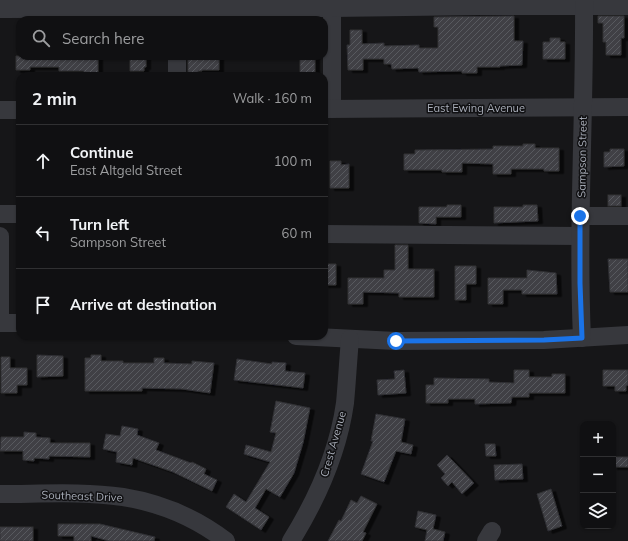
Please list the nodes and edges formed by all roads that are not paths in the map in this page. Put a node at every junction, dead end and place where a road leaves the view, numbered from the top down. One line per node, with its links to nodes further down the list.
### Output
1 (584, 3): 2 (street); 3 (street); 8 (street, Sampson Street)
2 (332, 4): 5 (street); 10 (street)
3 (628, 6)
4 (0, 9): 5 (street)
5 (177, 9)
6 (177, 60): 7 (street)
7 (177, 72)
8 (583, 108): 9 (street, East Ewing Avenue); 10 (street, East Ewing Avenue); 15 (street, Sampson Street)
9 (628, 108)
10 (328, 109)
11 (0, 110): 12 (street)
12 (16, 110)
13 (0, 214): 14 (street)
14 (16, 214)
15 (580, 216): 16 (street); 19 (street, Sampson Street)
16 (628, 216)
17 (328, 234): 19 (street)
18 (0, 236): 20 (street)
19 (580, 236): 24 (street, Sampson Street)
20 (0, 323): 21 (street)
21 (16, 323)
22 (628, 335): 24 (street)
23 (328, 338): 25 (street)
24 (582, 338): 25 (street)
25 (350, 340): 28 (street, Crest Avenue)
26 (0, 494): 27 (street, Southeast Drive)
27 (226, 541)
28 (291, 541)

